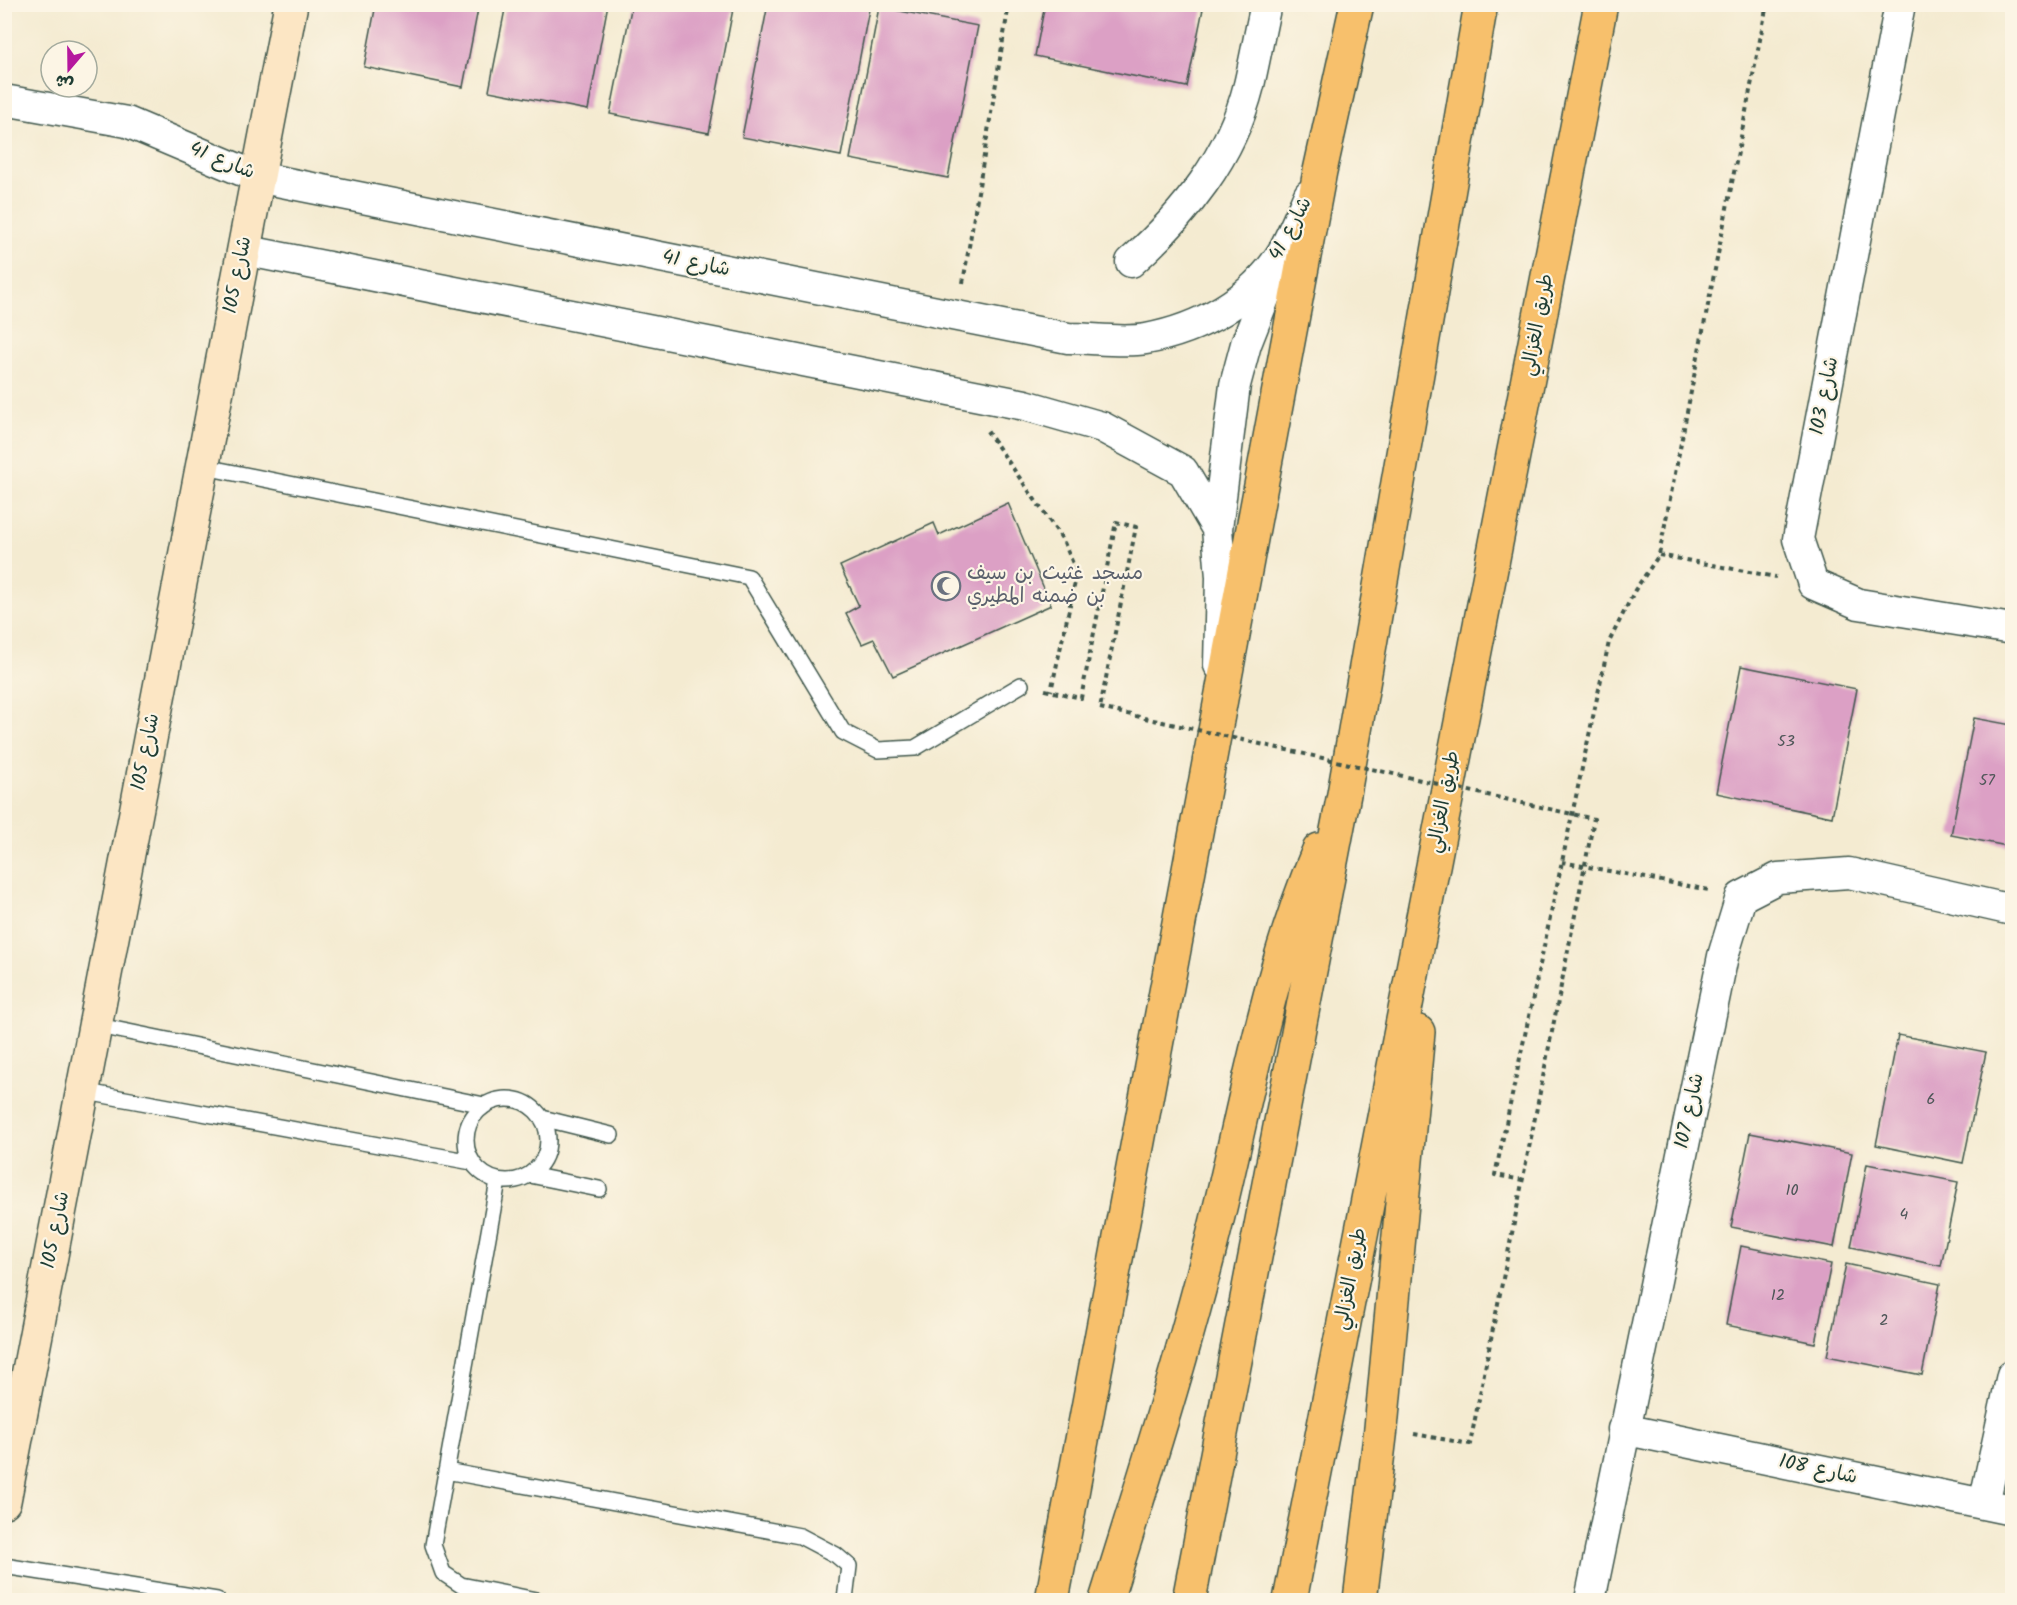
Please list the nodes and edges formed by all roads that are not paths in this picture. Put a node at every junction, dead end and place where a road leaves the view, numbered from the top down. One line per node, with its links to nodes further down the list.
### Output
1 (291, 4): 9 (street, شارع 105)
2 (1266, 4): 12 (street)
3 (1358, 4): 8 (main road)
4 (1481, 4): 18 (main road)
5 (1601, 4): 19 (main road, طريق الغزالي)
6 (1900, 4): 15 (street, شارع 103)
7 (4, 100): 9 (street, شارع 41)
8 (1320, 171): 11 (street, شارع 41); 17 (main road)
9 (257, 177): 10 (street, شارع 105); 11 (street, شارع 41)
10 (243, 250): 13 (street, شارع 105); 14 (street)
11 (1281, 254): 14 (street)
12 (1131, 262)
13 (200, 466): 16 (lane); 21 (street, شارع 105)
14 (1216, 529): 17 (street)
15 (2013, 629)
16 (1021, 685)
17 (1222, 708): 39 (main road)
18 (1344, 794): 40 (main road); 41 (main road)
19 (1437, 836): 42 (main road, طريق الغزالي); 43 (main road)
20 (2013, 910): 31 (street, شارع 107)
21 (94, 1025): 22 (street, شارع 105); 23 (lane)
22 (81, 1091): 26 (lane); 33 (street, شارع 105)
23 (484, 1105): 24 (lane); 26 (lane)
24 (542, 1118): 25 (lane); 27 (lane)
25 (611, 1135)
26 (472, 1162): 28 (lane)
27 (530, 1175): 28 (lane); 29 (lane)
28 (498, 1181): 32 (lane)
29 (599, 1189)
30 (2013, 1375): 34 (street)
31 (1623, 1429): 34 (street, شارع 108); 44 (street, شارع 107)
32 (446, 1471): 37 (lane); 38 (lane)
33 (4, 1501)
34 (1998, 1507)
35 (4, 1566): 36 (lane)
36 (217, 1600)
37 (536, 1600)
38 (845, 1600)
39 (1052, 1600)
40 (1106, 1600)
41 (1189, 1600)
42 (1290, 1600)
43 (1360, 1600)
44 (1590, 1600)

